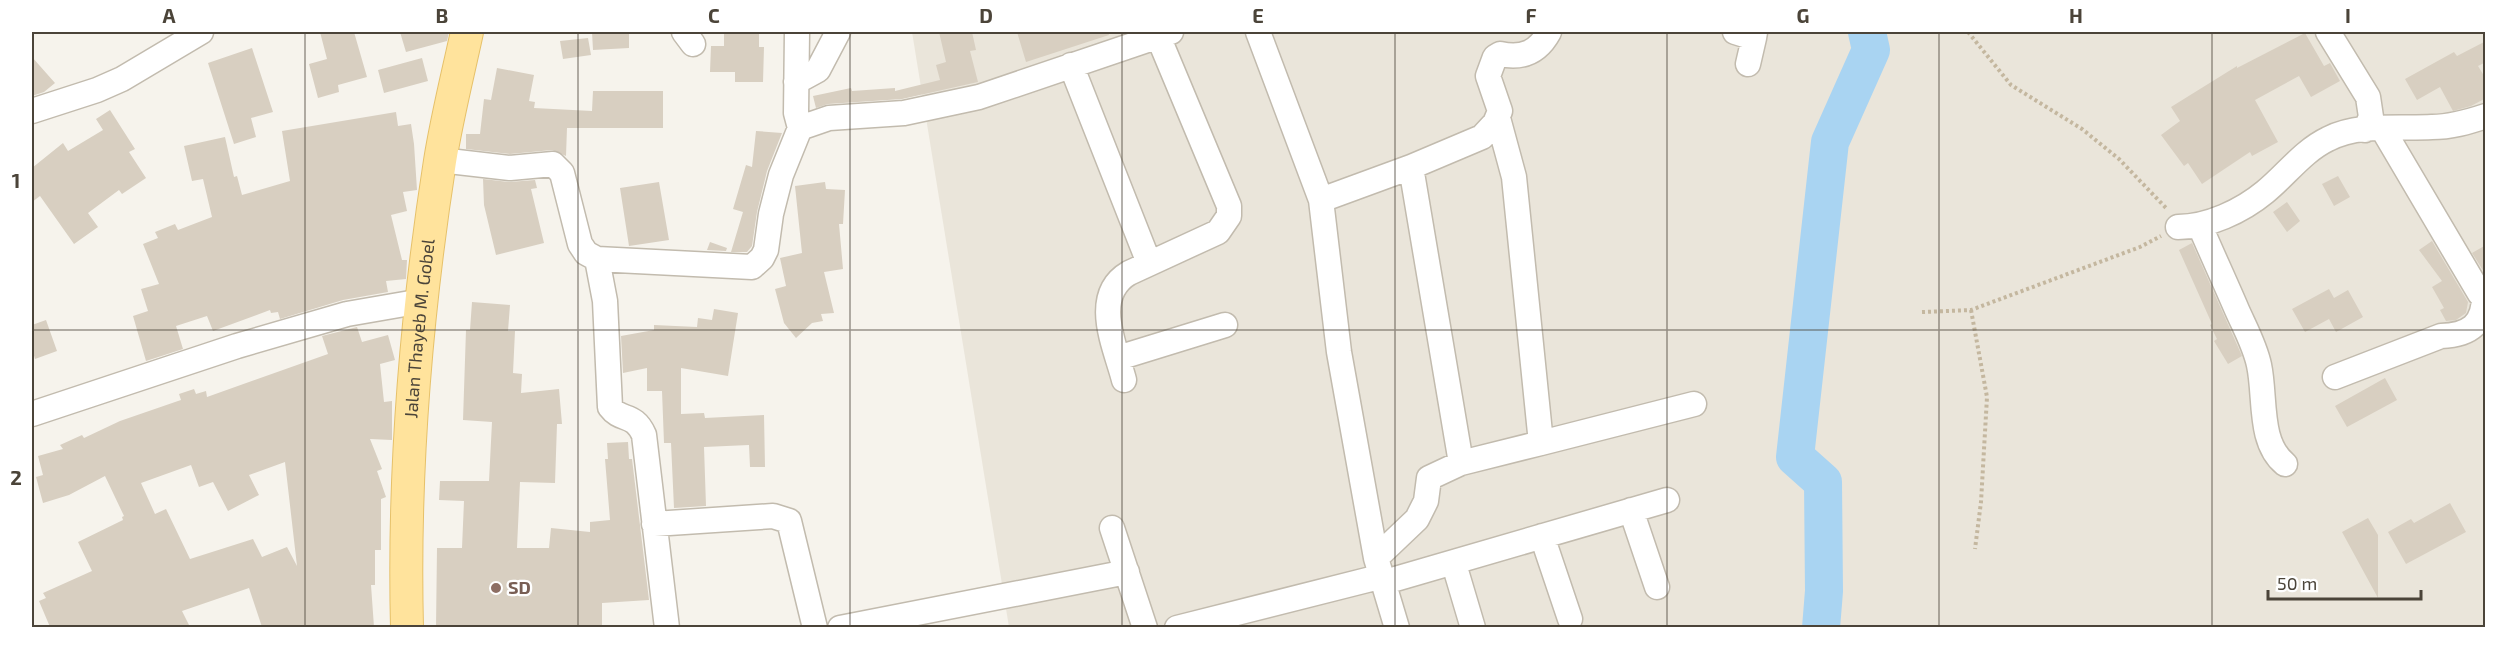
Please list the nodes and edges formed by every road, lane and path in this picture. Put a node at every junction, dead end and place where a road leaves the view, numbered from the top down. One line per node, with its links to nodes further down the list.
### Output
1 (201, 32): 11 (street)
2 (467, 32): 20 (main road, Jalan Thayeb M. Gobel)
3 (797, 32): 14 (street)
4 (838, 32): 14 (street)
5 (1258, 32): 22 (street)
6 (1549, 32): 17 (street)
7 (1968, 32): 23 (path)
8 (2328, 32): 19 (street)
9 (1164, 34): 13 (street); 25 (street)
10 (1748, 34): 12 (street)
11 (168, 40): 15 (street)
12 (1748, 64)
13 (1071, 65): 18 (street); 25 (street)
14 (796, 82): 18 (street)
15 (32, 111)
16 (2486, 116): 19 (street)
17 (1498, 118): 21 (street); 34 (street)
18 (800, 128): 24 (street)
19 (2374, 129): 23 (street); 26 (street)
20 (440, 160): 24 (street); 27 (main road, Jalan Thayeb M. Gobel)
21 (1411, 167): 22 (street); 35 (street)
22 (1321, 201): 45 (street)
23 (2189, 227): 28 (path); 36 (street)
24 (597, 259): 39 (street)
25 (1149, 263): 30 (street)
26 (2485, 296): 31 (street)
27 (422, 301): 33 (street); 48 (main road, Jalan Thayeb M. Gobel)
28 (1971, 310): 29 (path); 42 (path)
29 (1922, 312)
30 (1225, 325)
31 (2335, 377)
32 (1694, 404): 34 (street)
33 (32, 414)
34 (1541, 443): 35 (street)
35 (1461, 463): 45 (street)
36 (2286, 464)
37 (1667, 500): 38 (street)
38 (1631, 510): 41 (street); 46 (street)
39 (654, 524): 49 (street); 50 (street)
40 (1112, 528): 44 (street)
41 (1542, 536): 43 (street); 47 (street)
42 (1975, 549)
43 (1454, 564): 45 (street); 55 (street)
44 (1127, 572): 51 (street); 52 (street)
45 (1381, 572): 53 (street); 54 (street)
46 (1657, 587)
47 (1570, 619)
48 (406, 627)
49 (667, 627)
50 (815, 627)
51 (840, 627)
52 (1145, 627)
53 (1177, 627)
54 (1397, 627)
55 (1473, 627)

